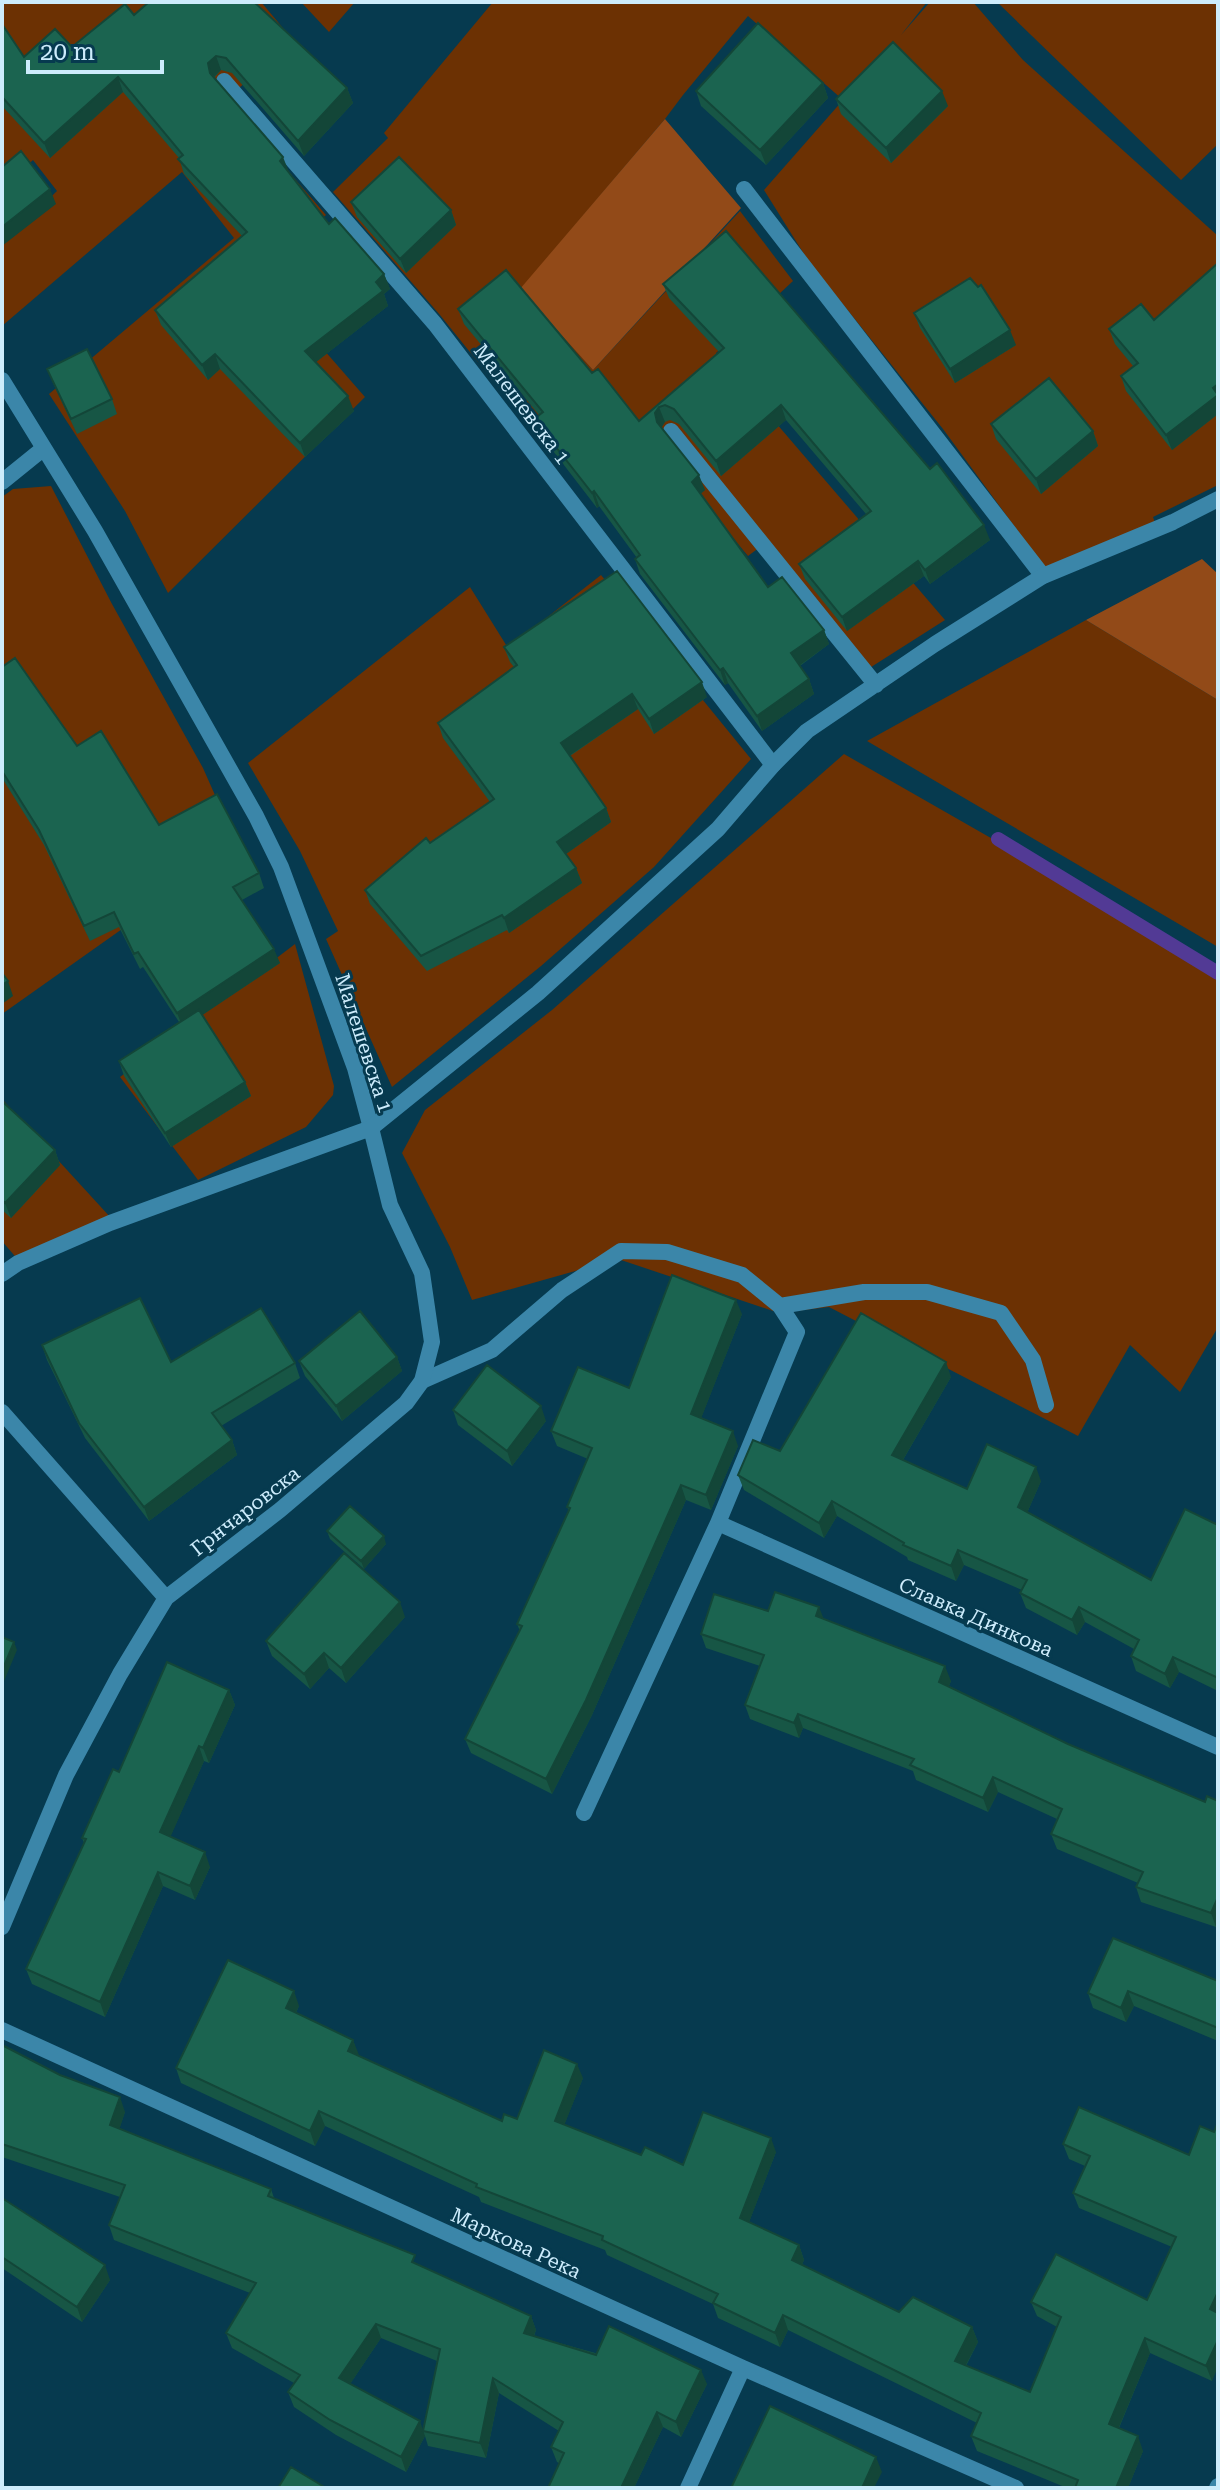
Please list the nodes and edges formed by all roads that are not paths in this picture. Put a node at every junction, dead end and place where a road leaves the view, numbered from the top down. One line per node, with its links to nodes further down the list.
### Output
1 (224, 81): 10 (street, Малешевска 1)
2 (744, 189): 8 (street)
3 (2, 380): 5 (street, Малешевска 1)
4 (671, 431): 9 (street)
5 (44, 448): 6 (street); 11 (street, Малешевска 1)
6 (2, 482)
7 (1218, 499): 8 (street, Малешевска 1)
8 (1043, 576): 9 (street, Малешевска 1)
9 (876, 685): 10 (street, Малешевска 1)
10 (773, 765): 11 (street, Малешевска 1)
11 (371, 1128): 12 (street, Малешевска 1); 14 (street, Грнчаровска)
12 (2, 1274)
13 (780, 1306): 14 (street); 15 (street); 17 (street)
14 (422, 1381): 18 (street, Грнчаровска)
15 (1046, 1405)
16 (2, 1412): 18 (street)
17 (718, 1523): 19 (street, Славка Динкова); 20 (street)
18 (166, 1598): 21 (street, Грнчаровска)
19 (1218, 1747)
20 (584, 1813)
21 (2, 1927)
22 (2, 2030): 23 (street, Маркова Река)
23 (743, 2368): 24 (street); 25 (street, Маркова Река)
24 (688, 2488)
25 (1016, 2488)

